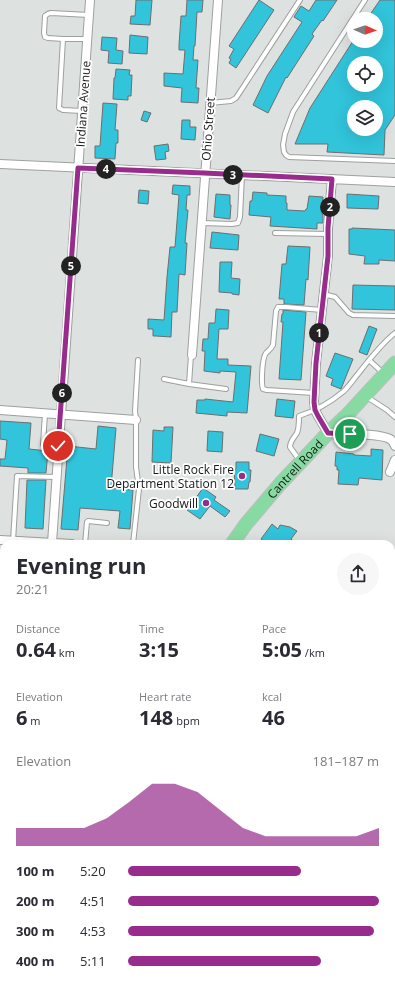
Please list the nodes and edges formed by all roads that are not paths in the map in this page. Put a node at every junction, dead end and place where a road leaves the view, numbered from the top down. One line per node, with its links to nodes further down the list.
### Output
1 (90, 0): 5 (street, Indiana Avenue)
2 (218, 0): 8 (street, Ohio Street)
3 (300, 0): 8 (lane)
4 (365, 0): 10 (lane)
5 (89, 15): 6 (lane); 7 (street, Indiana Avenue)
6 (63, 39): 7 (lane); 9 (lane)
7 (87, 39): 9 (street, Indiana Avenue)
8 (210, 103): 13 (street, Ohio Street)
9 (82, 111): 12 (street, Indiana Avenue)
10 (395, 161)
11 (0, 164): 12 (street)
12 (78, 168): 13 (street); 36 (street, Indiana Avenue)
13 (204, 173): 14 (street); 17 (street, Ohio Street)
14 (242, 175): 15 (street); 17 (lane)
15 (332, 179): 16 (street); 19 (street)
16 (395, 182)
17 (201, 223): 24 (street, Ohio Street)
18 (274, 233): 19 (lane)
19 (328, 234): 20 (street)
20 (324, 294): 21 (street); 22 (lane)
21 (322, 310): 31 (street); 31 (lane)
22 (395, 316)
23 (395, 333): 26 (lane)
24 (192, 355): 29 (lane)
25 (138, 360): 38 (lane)
26 (369, 360): 27 (lane); 34 (lane)
27 (390, 371): 32 (main road, Cantrell Road)
28 (164, 379): 29 (lane)
29 (189, 384): 30 (lane)
30 (226, 389)
31 (315, 393): 34 (street)
32 (365, 396): 37 (lane); 39 (main road, Cantrell Road)
33 (0, 410): 35 (street)
34 (315, 410): 39 (street); 43 (lane)
35 (45, 413): 36 (street); 40 (lane)
36 (61, 414): 38 (street); 45 (street, Indiana Avenue)
37 (395, 418)
38 (136, 420): 50 (lane)
39 (328, 433): 41 (street); 43 (main road, Cantrell Road)
40 (43, 444)
41 (395, 446)
42 (395, 460): 44 (street)
43 (301, 462): 51 (main road, Cantrell Road)
44 (390, 472)
45 (56, 477): 47 (lane); 48 (street, Indiana Avenue)
46 (107, 523): 49 (lane)
47 (12, 540)
48 (52, 540)
49 (86, 540)
50 (133, 540)
51 (235, 540)

